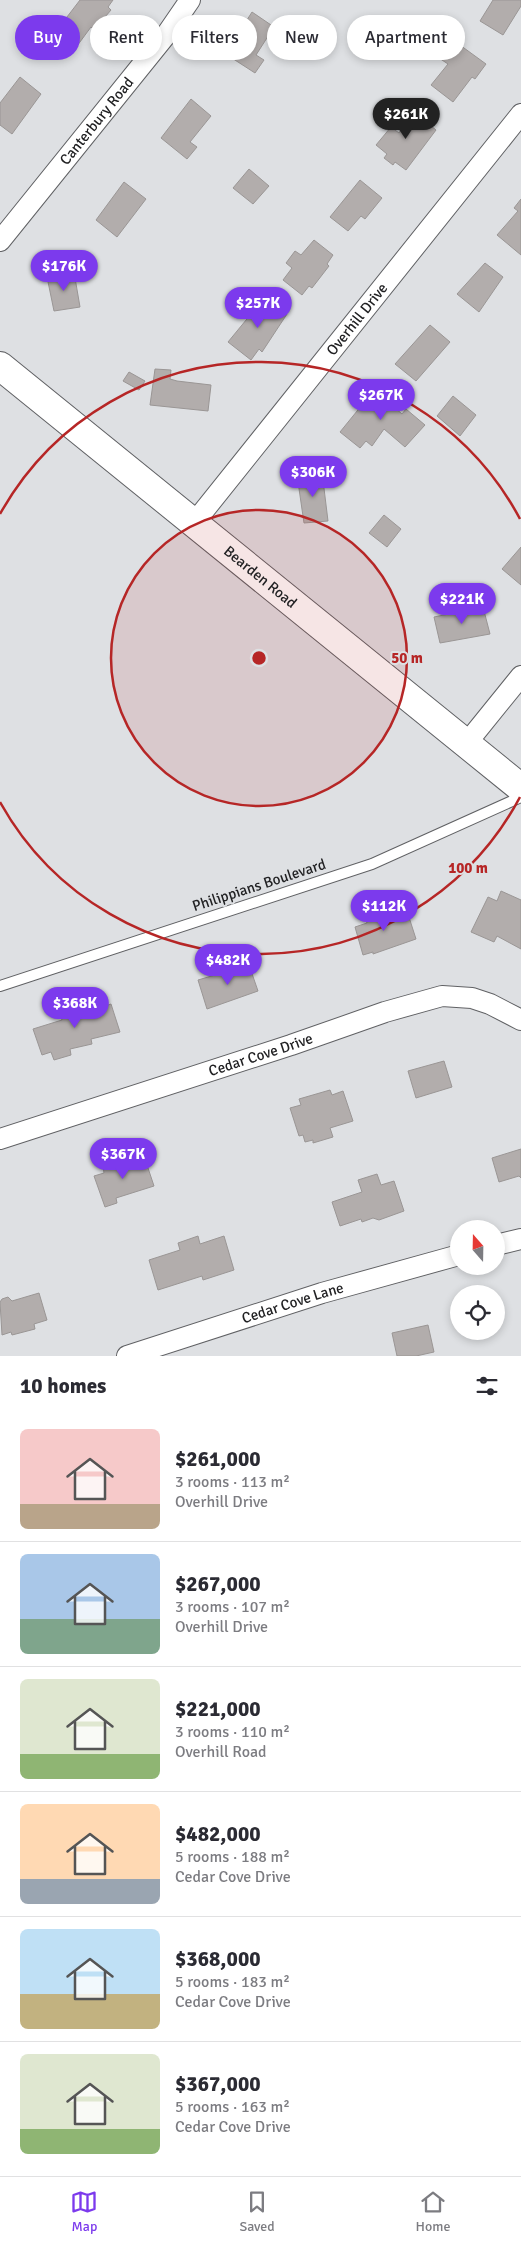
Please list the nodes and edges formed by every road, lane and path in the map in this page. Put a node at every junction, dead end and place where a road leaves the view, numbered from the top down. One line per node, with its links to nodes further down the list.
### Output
1 (190, 0): 3 (street, Canterbury Road)
2 (521, 114): 5 (street, Overhill Drive)
3 (0, 241)
4 (0, 366): 5 (street, Bearden Road)
5 (194, 523): 7 (street, Bearden Road)
6 (521, 676): 7 (street)
7 (466, 744): 8 (street, Bearden Road)
8 (521, 788)
9 (521, 798): 10 (lane, Philippians Boulevard)
10 (0, 986)
11 (521, 1020): 12 (street, Cedar Cove Drive)
12 (0, 1139)
13 (521, 1239): 14 (street)
14 (505, 1243)
15 (450, 1257): 16 (street, Cedar Cove Lane)
16 (127, 1356)

